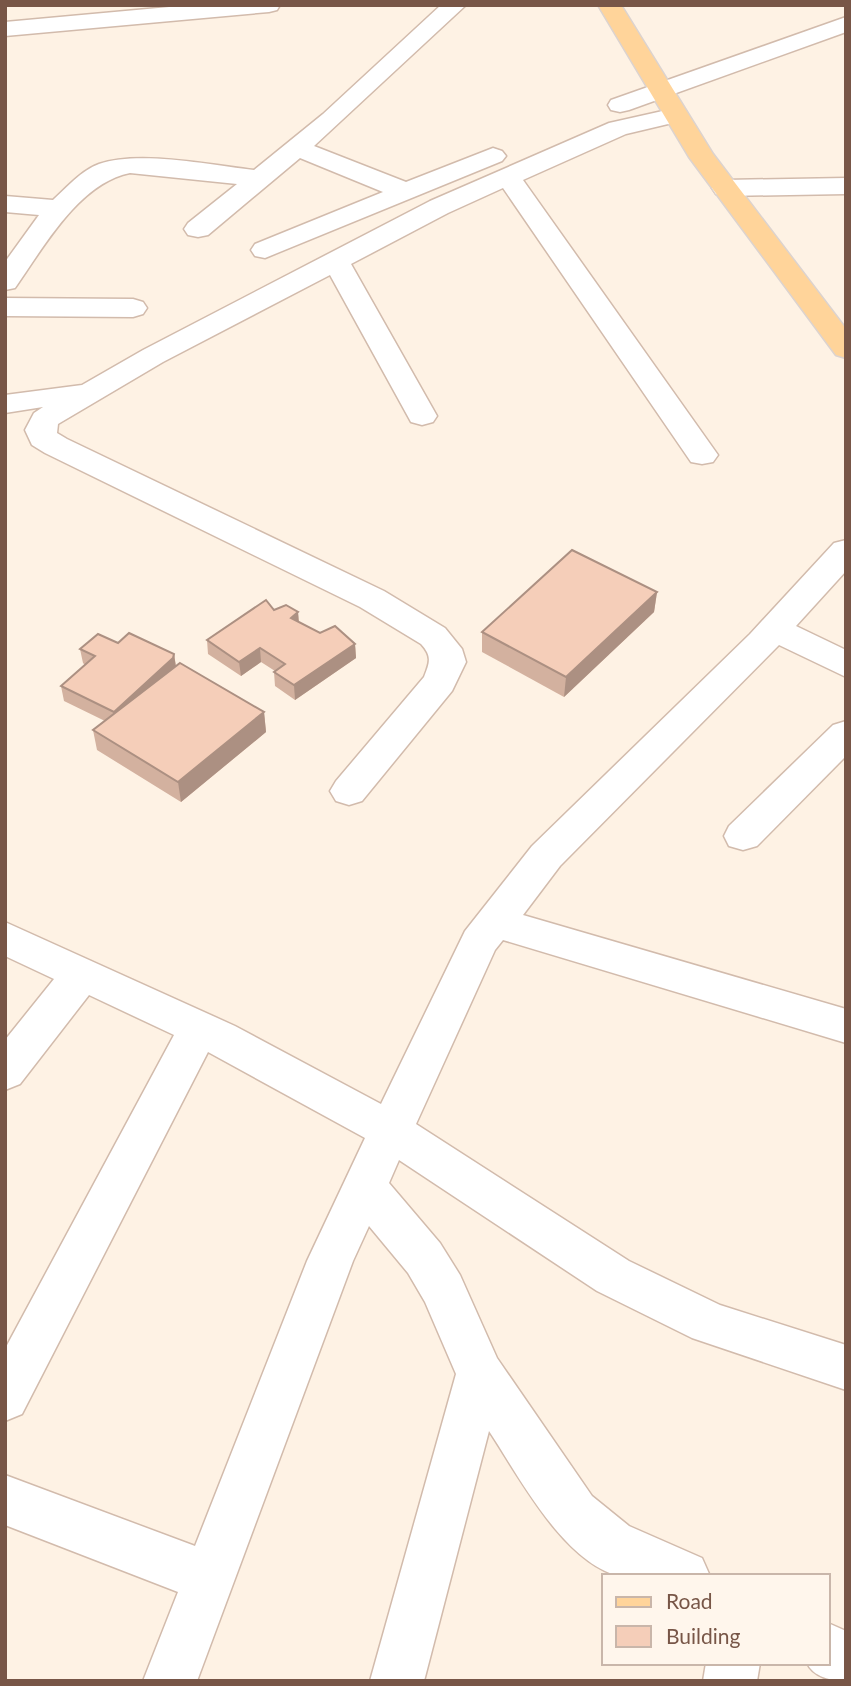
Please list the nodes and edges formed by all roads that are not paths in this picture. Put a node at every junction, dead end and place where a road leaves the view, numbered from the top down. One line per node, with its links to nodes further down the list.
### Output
1 (269, 5): 5 (street)
2 (454, 5): 11 (street)
3 (609, 5): 9 (main road)
4 (627, 5): 9 (main road)
5 (140, 11): 6 (street)
6 (51, 15): 8 (street)
7 (846, 24): 9 (street)
8 (5, 29)
9 (668, 86): 10 (main road); 15 (main road); 16 (street)
10 (676, 115): 12 (street); 15 (main road)
11 (296, 148): 13 (street); 16 (street)
12 (508, 177): 21 (street); 30 (street)
13 (258, 178): 18 (street); 19 (street)
14 (846, 186): 15 (street)
15 (735, 188): 25 (main road); 26 (main road)
16 (405, 191): 20 (street)
17 (5, 204): 18 (street)
18 (60, 208): 22 (street)
19 (198, 229)
20 (265, 250)
21 (336, 261): 27 (street); 29 (street)
22 (5, 282)
23 (5, 307): 24 (street)
24 (133, 308)
25 (846, 323)
26 (846, 349)
27 (93, 391): 28 (street); 35 (street)
28 (5, 404)
29 (422, 416)
30 (702, 456)
31 (846, 550): 32 (street)
32 (775, 629): 33 (street); 37 (street)
33 (846, 665)
34 (846, 734): 36 (street)
35 (349, 791)
36 (743, 836)
37 (495, 922): 40 (street); 43 (street)
38 (5, 938): 39 (street)
39 (82, 974): 41 (street); 42 (street)
40 (846, 1026)
41 (199, 1028): 43 (street); 47 (street)
42 (5, 1072)
43 (391, 1131): 44 (street); 45 (street)
44 (365, 1186): 46 (street); 50 (street)
45 (846, 1368)
46 (480, 1374): 49 (street); 54 (street)
47 (5, 1398)
48 (5, 1500): 50 (street)
49 (679, 1574)
50 (210, 1578): 53 (street)
51 (830, 1651): 52 (street)
52 (846, 1660)
53 (170, 1681)
54 (397, 1681)

